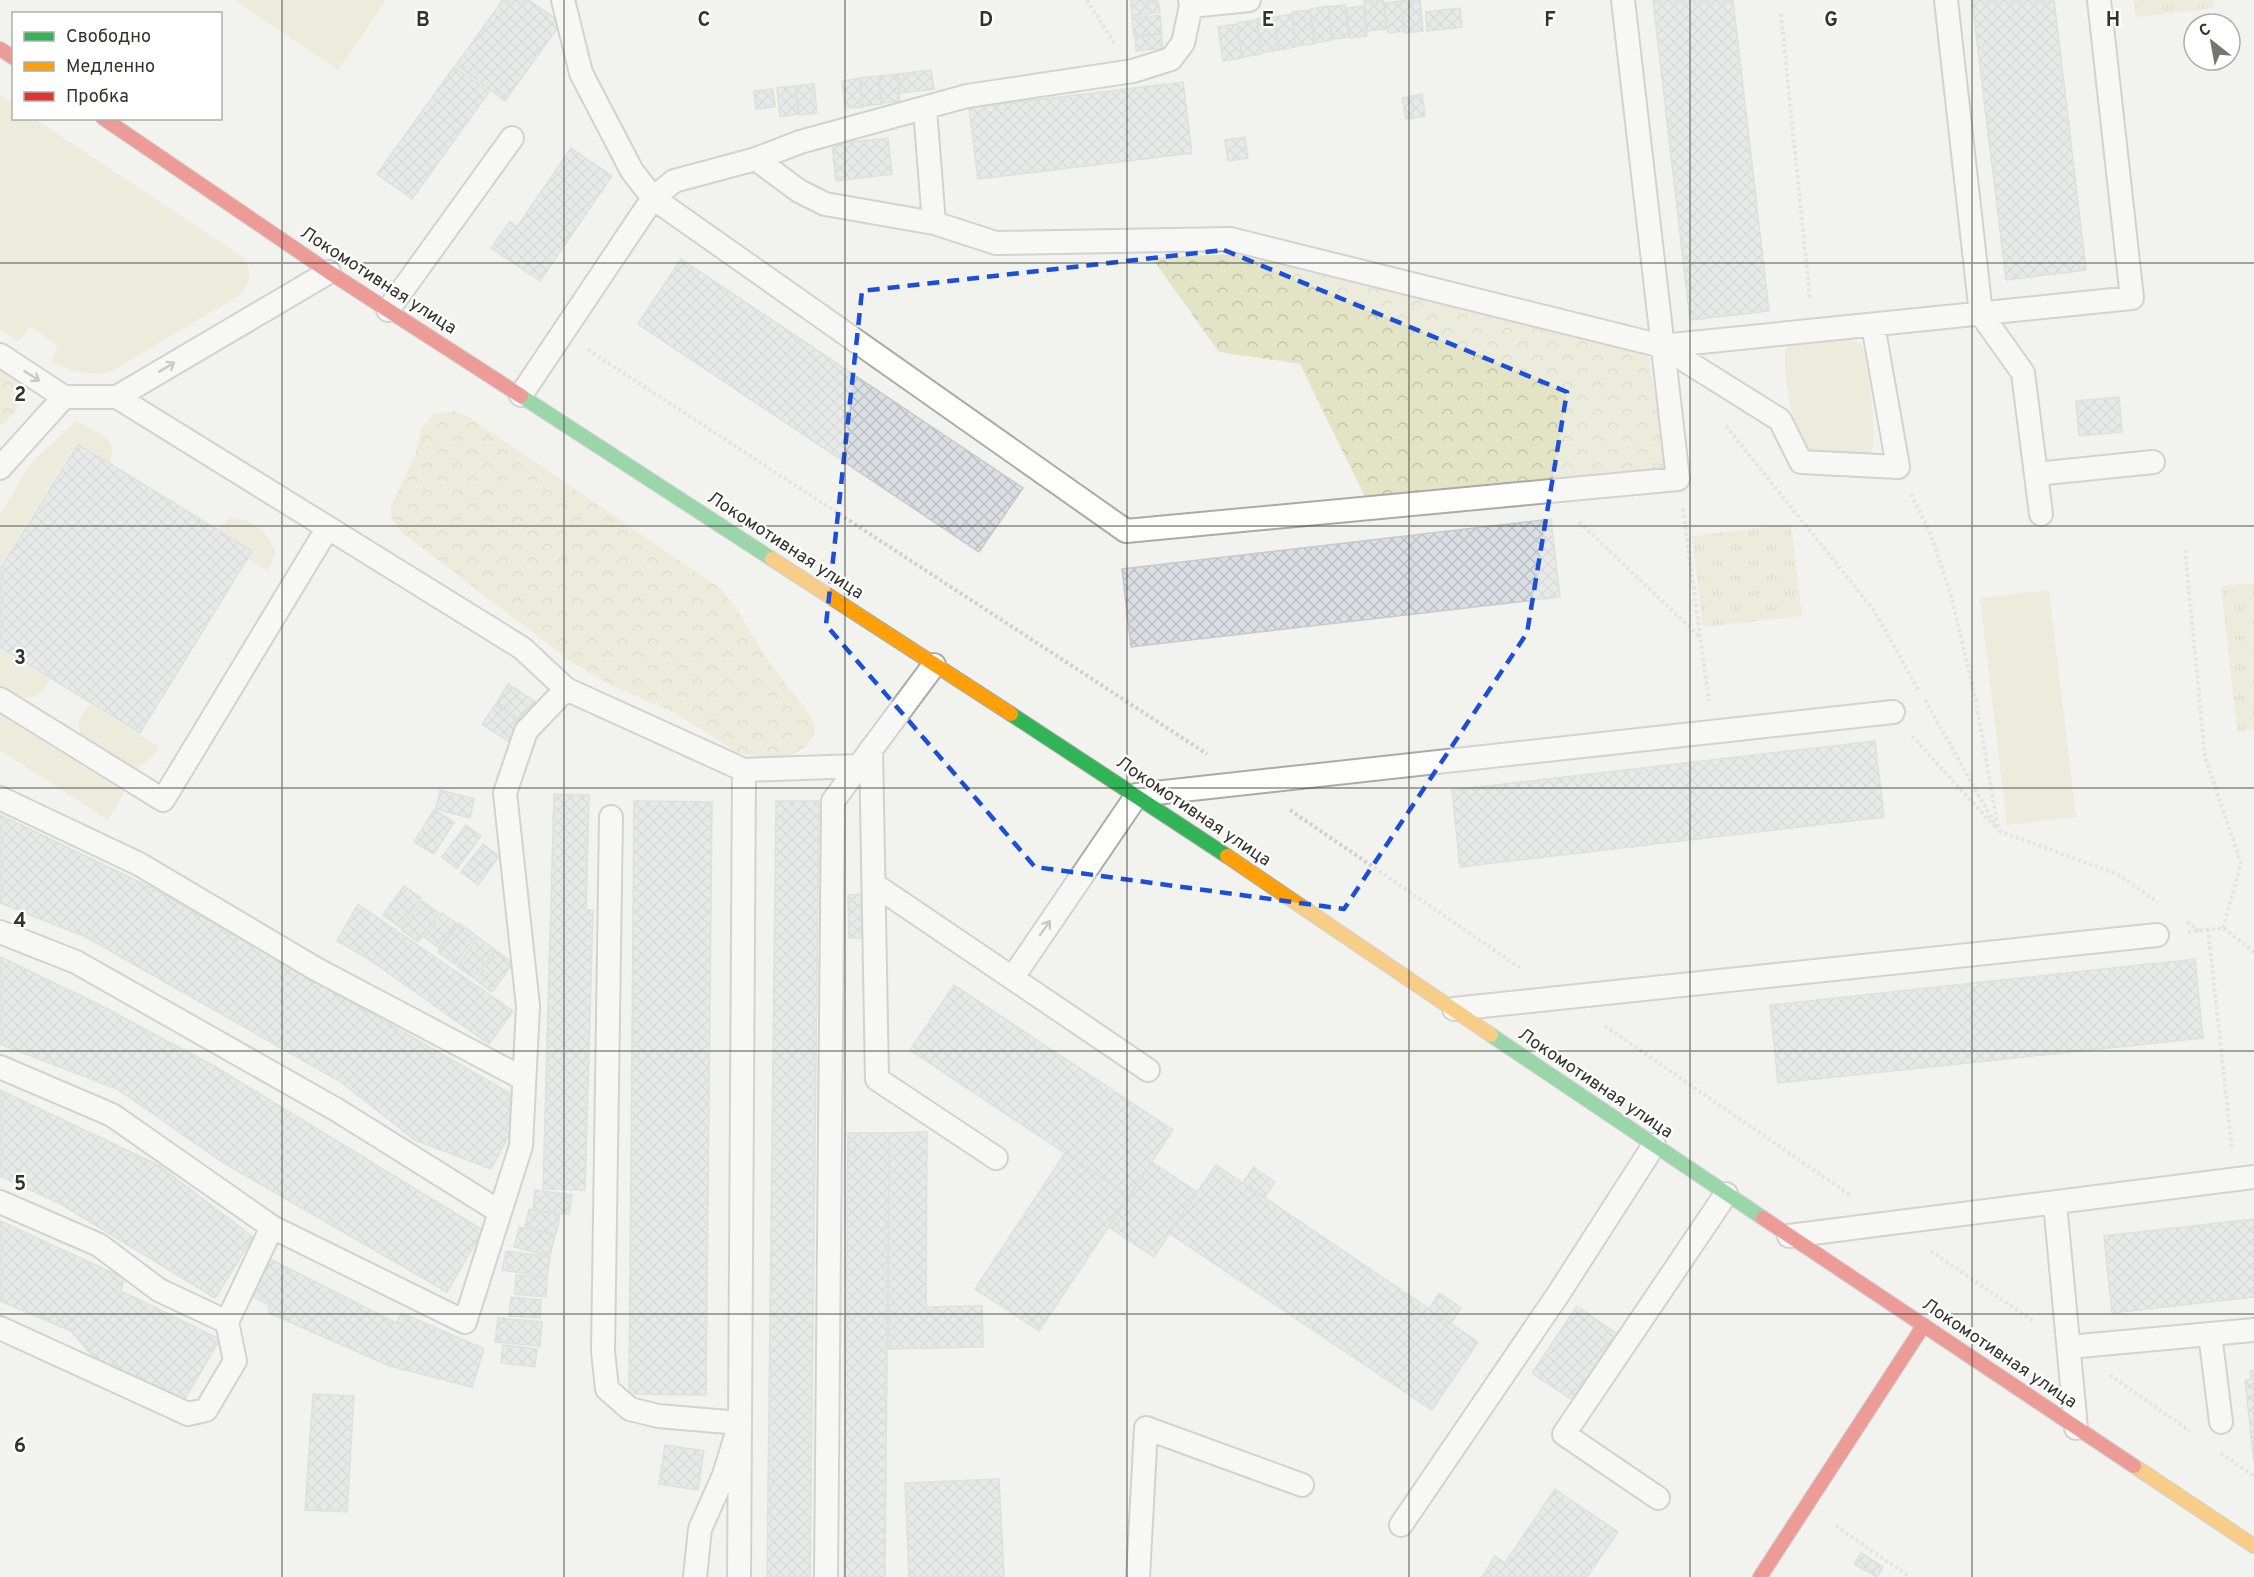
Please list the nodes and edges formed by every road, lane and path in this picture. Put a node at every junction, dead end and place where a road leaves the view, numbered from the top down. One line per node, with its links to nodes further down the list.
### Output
1 (563, 0): 14 (lane)
2 (1087, 0): 9 (path)
3 (1249, 0): 7 (lane)
4 (1623, 0): 22 (lane)
5 (1946, 0): 18 (lane)
6 (2099, 0): 18 (lane)
7 (1190, 3): 9 (lane)
8 (1780, 14): 20 (path)
9 (1133, 71): 10 (lane)
10 (925, 109): 13 (lane); 15 (lane)
11 (106, 120): 16 (main road, Локомотивная улица)
12 (512, 138): 17 (lane)
13 (756, 159): 14 (lane); 15 (lane)
14 (653, 198): 21 (lane); 33 (lane)
15 (934, 223): 22 (lane)
16 (329, 272): 17 (main road, Локомотивная улица); 26 (lane, one-way to 16)
17 (388, 310): 24 (main road, Локомотивная улица)
18 (1981, 314): 19 (lane); 31 (lane)
19 (1873, 325): 20 (lane); 29 (lane)
20 (1813, 331): 22 (lane)
21 (562, 333): 24 (lane); 45 (path)
22 (1662, 346): 29 (lane); 32 (lane)
23 (0, 354): 25 (lane, one-way to 25)
24 (521, 395): 38 (main road, Локомотивная улица)
25 (64, 397): 26 (lane); 30 (lane)
26 (117, 397): 35 (lane)
27 (1721, 420): 49 (path)
28 (2153, 462): 31 (lane)
29 (1898, 467): 49 (path)
30 (0, 468)
31 (2036, 474): 34 (lane)
32 (1678, 479): 33 (lane); 37 (path)
33 (1547, 491): 37 (path)
34 (2041, 514)
35 (327, 529): 39 (lane); 40 (lane)
36 (2184, 550): 57 (path)
37 (1700, 637): 42 (path)
38 (934, 665): 43 (lane); 46 (main road, Локомотивная улица)
39 (566, 689): 44 (lane); 63 (lane)
40 (0, 699)
41 (1893, 712): 42 (lane); 49 (path)
42 (1713, 732): 45 (lane)
43 (865, 757): 44 (lane); 50 (lane); 93 (lane)
44 (744, 770): 81 (lane)
45 (1251, 783): 46 (lane); 59 (path)
46 (1137, 795): 58 (lane, one-way to 46); 60 (main road, Локомотивная улица)
47 (0, 798): 63 (lane)
48 (611, 817): 81 (lane)
49 (1999, 831): 51 (path)
50 (875, 885): 58 (lane); 65 (lane)
51 (2163, 906)
52 (2181, 918): 54 (path)
53 (2208, 929): 66 (path)
54 (2200, 931)
55 (0, 932): 70 (lane)
56 (2157, 935): 59 (lane)
57 (2254, 952)
58 (1013, 977): 62 (lane)
59 (1564, 997): 60 (lane); 71 (path)
60 (1454, 1010): 64 (main road, Локомотивная улица)
61 (0, 1067): 72 (lane)
62 (1148, 1070)
63 (524, 1079): 70 (lane)
64 (1654, 1145): 67 (main road, Локомотивная улица); 89 (lane)
65 (996, 1158)
66 (2245, 1179): 69 (lane)
67 (1726, 1194): 73 (main road, Локомотивная улица); 87 (lane)
68 (0, 1202): 74 (lane)
69 (2055, 1203): 71 (lane); 79 (lane)
70 (500, 1212): 72 (lane)
71 (1891, 1223): 73 (lane); 79 (path)
72 (272, 1227): 74 (lane)
73 (1789, 1236): 75 (main road, Локомотивная улица)
74 (227, 1322): 76 (lane)
75 (1924, 1325): 82 (main road, Локомотивная улица); 88 (main road)
76 (0, 1328)
77 (2254, 1330): 78 (lane)
78 (2210, 1334): 79 (lane); 80 (lane)
79 (2070, 1347): 82 (lane); 83 (path)
80 (2221, 1422)
81 (740, 1424): 91 (lane); 92 (lane)
82 (2076, 1428): 90 (main road, Локомотивная улица)
83 (2196, 1435)
84 (2215, 1449): 85 (path)
85 (2254, 1476)
86 (1302, 1485): 94 (lane)
87 (1658, 1498)
88 (1807, 1506): 95 (main road); 96 (path)
89 (1401, 1525)
90 (2254, 1546)
91 (695, 1577)
92 (739, 1577)
93 (826, 1577)
94 (1138, 1577)
95 (1761, 1577)
96 (1910, 1577)

